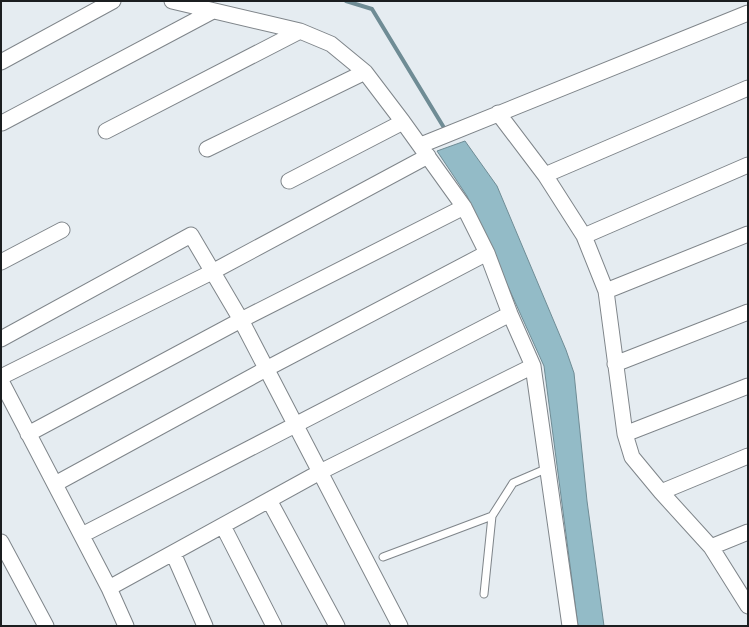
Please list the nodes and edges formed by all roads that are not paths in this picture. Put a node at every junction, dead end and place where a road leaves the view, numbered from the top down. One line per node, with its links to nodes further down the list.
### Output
1 (113, 1): 6 (street)
2 (172, 1): 3 (street)
3 (213, 11): 5 (street); 11 (street)
4 (748, 13): 9 (street)
5 (300, 31): 7 (street); 12 (street)
6 (1, 62)
7 (365, 72): 10 (street); 13 (street)
8 (748, 88): 16 (street)
9 (498, 113): 14 (street); 16 (street)
10 (403, 122): 14 (street); 17 (street)
11 (2, 123)
12 (106, 131)
13 (207, 149)
14 (424, 151): 18 (street); 24 (street)
15 (748, 165): 21 (street)
16 (545, 175): 21 (street)
17 (289, 181)
18 (464, 206): 22 (street); 28 (street)
19 (62, 230): 23 (street)
20 (748, 234): 25 (street)
21 (584, 236): 25 (street)
22 (487, 253): 27 (street); 32 (street)
23 (1, 262)
24 (212, 272): 28 (street); 29 (street); 33 (street)
25 (606, 291): 30 (street)
26 (748, 312): 30 (street)
27 (510, 314): 31 (street); 36 (street)
28 (241, 320): 32 (street); 37 (street)
29 (1, 340)
30 (616, 364): 38 (street)
31 (533, 366): 40 (street); 41 (street)
32 (266, 370): 36 (street); 42 (street)
33 (1, 377)
34 (1, 381): 37 (street)
35 (748, 386): 38 (street)
36 (294, 426): 41 (street); 48 (street)
37 (28, 434): 42 (street)
38 (625, 434): 43 (street)
39 (748, 456): 43 (street)
40 (548, 468): 45 (lane); 62 (street)
41 (320, 472): 44 (street); 61 (street)
42 (55, 484): 48 (street)
43 (661, 492): 50 (street)
44 (269, 500): 46 (street); 60 (street)
45 (492, 516): 52 (lane); 54 (lane)
46 (223, 526): 51 (street); 59 (street)
47 (748, 532): 50 (street)
48 (82, 535): 53 (street)
49 (1, 542): 56 (street)
50 (711, 547): 55 (street)
51 (173, 553): 53 (street); 58 (street)
52 (383, 557)
53 (109, 588): 57 (street)
54 (484, 594)
55 (747, 603)
56 (46, 626)
57 (126, 626)
58 (205, 626)
59 (274, 626)
60 (337, 626)
61 (400, 626)
62 (570, 626)

